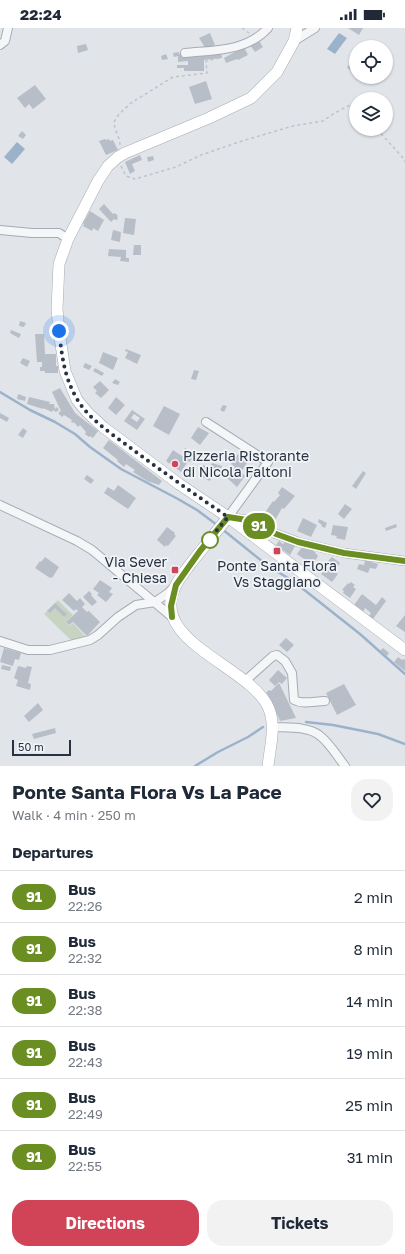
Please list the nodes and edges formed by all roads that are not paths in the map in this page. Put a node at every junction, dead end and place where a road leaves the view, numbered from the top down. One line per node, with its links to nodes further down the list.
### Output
1 (8, 28): 6 (street)
2 (268, 28): 7 (street)
3 (297, 28): 5 (main road)
4 (314, 28): 5 (street)
5 (294, 42): 9 (main road)
6 (0, 45)
7 (184, 53)
8 (0, 230): 9 (street)
9 (68, 239): 12 (main road)
10 (206, 422): 12 (street)
11 (0, 505): 15 (street)
12 (223, 524): 13 (street); 14 (main road); 18 (main road)
13 (405, 561)
14 (176, 585): 15 (street); 16 (main road)
15 (155, 602): 16 (street); 17 (street)
16 (172, 617): 19 (main road)
17 (0, 641)
18 (405, 650)
19 (245, 681): 20 (street); 21 (main road)
20 (325, 701)
21 (273, 727): 22 (main road); 23 (street)
22 (268, 766)
23 (345, 766)

